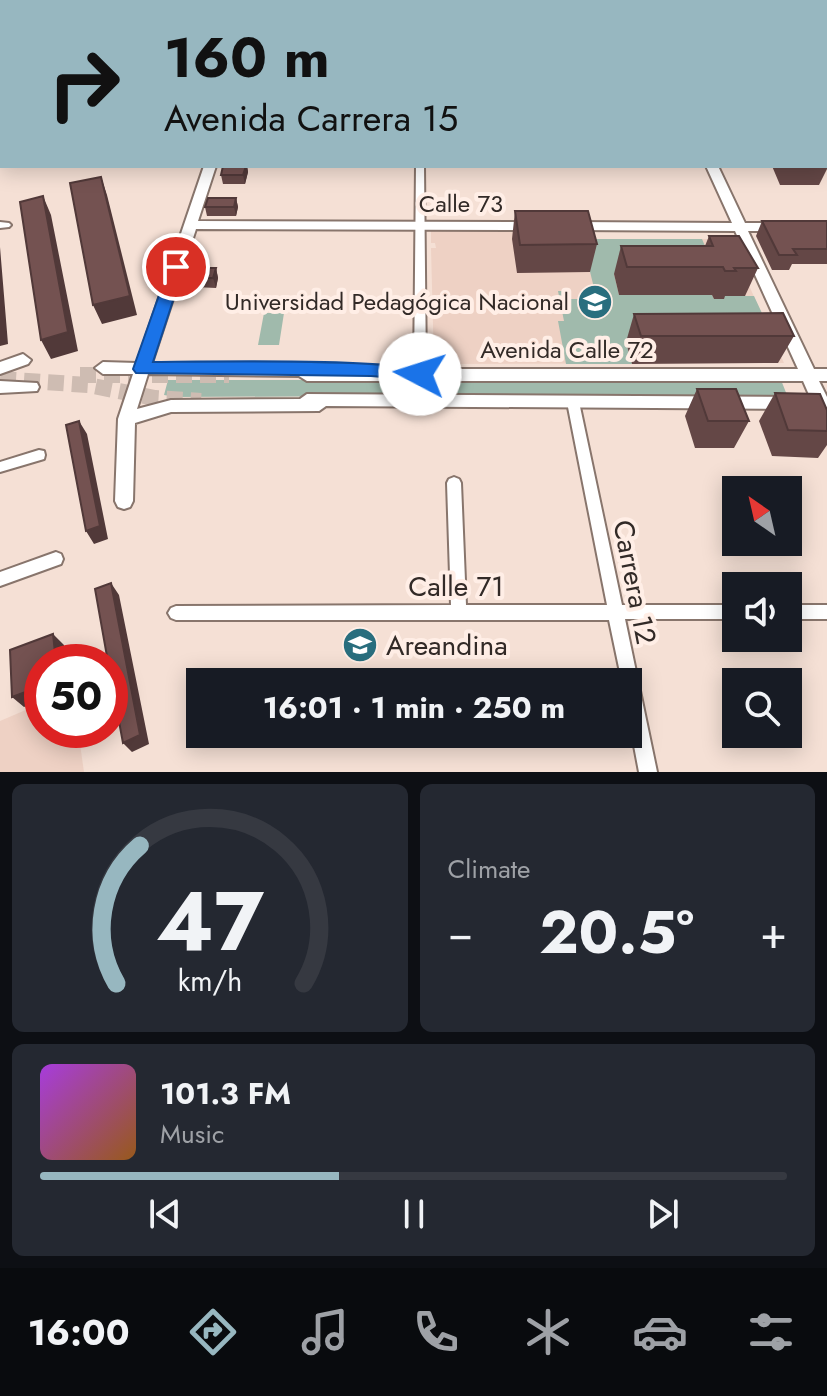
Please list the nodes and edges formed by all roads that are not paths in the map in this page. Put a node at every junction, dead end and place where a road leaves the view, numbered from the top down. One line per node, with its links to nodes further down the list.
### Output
1 (209, 168): 4 (main road)
2 (420, 168): 5 (street)
3 (713, 168): 8 (main road)
4 (191, 225): 5 (main road, Calle 73); 13 (main road)
5 (420, 226): 6 (main road, Calle 73); 14 (street)
6 (541, 226)
7 (557, 226): 8 (main road)
8 (739, 227): 9 (main road); 16 (main road)
9 (798, 227)
10 (23, 360): 11 (main road)
11 (0, 368)
12 (103, 368): 13 (main road)
13 (142, 369): 14 (main road); 24 (main road)
14 (420, 374): 15 (main road, Avenida Calle 72); 16 (main road, Avenida Calle 72)
15 (307, 375)
16 (808, 375): 17 (main road, Avenida Calle 72); 23 (main road)
17 (827, 375)
18 (0, 387): 19 (main road)
19 (31, 387)
20 (307, 400): 21 (main road)
21 (421, 402): 22 (main road); 24 (main road)
22 (573, 402): 23 (main road); 31 (street, Carrera 12)
23 (825, 407)
24 (126, 419): 28 (main road)
25 (39, 455): 26 (street)
26 (0, 467)
27 (454, 483): 36 (street)
28 (124, 501)
29 (56, 559): 30 (street)
30 (0, 579)
31 (613, 612): 32 (street, Calle 71); 36 (street, Calle 71); 37 (street, Carrera 12)
32 (722, 612)
33 (802, 612): 34 (street)
34 (827, 612)
35 (176, 613): 36 (street, Calle 71)
36 (459, 613)
37 (648, 772)

